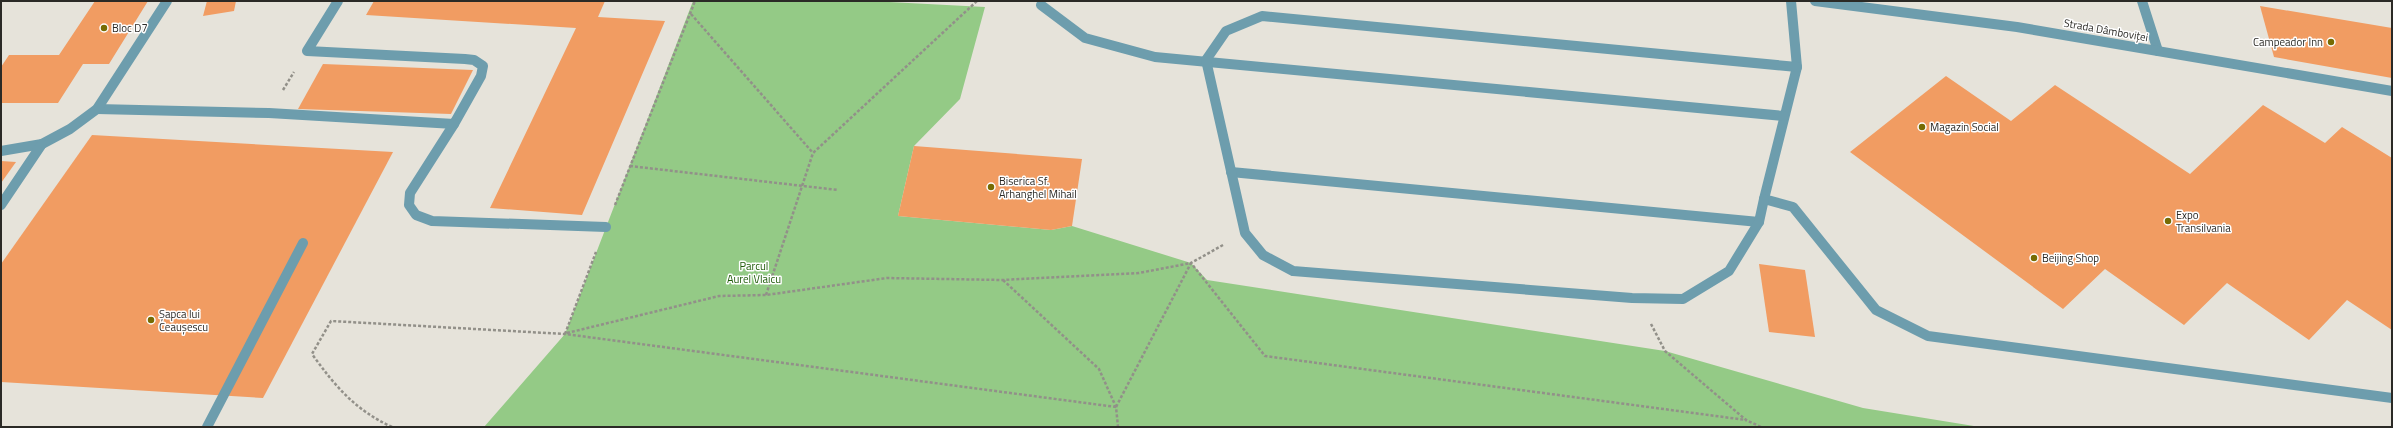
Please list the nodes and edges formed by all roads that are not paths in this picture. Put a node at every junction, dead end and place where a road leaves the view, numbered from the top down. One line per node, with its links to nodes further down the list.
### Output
1 (166, 1): 11 (street)
2 (338, 1): 13 (street)
3 (1791, 1): 9 (street)
4 (1815, 1): 7 (street, Strada Dâmboviței)
5 (2142, 1): 7 (street)
6 (1041, 5): 8 (street)
7 (2158, 51): 10 (street, Strada Dâmboviței)
8 (1206, 60): 9 (street); 12 (street); 16 (street)
9 (1797, 67): 12 (street)
10 (2392, 91)
11 (97, 109): 13 (street); 14 (street)
12 (1784, 116): 17 (street)
13 (454, 124): 20 (street)
14 (42, 144): 15 (street); 18 (street)
15 (1, 151)
16 (1231, 172): 19 (street); 19 (street)
17 (1764, 199): 19 (street); 22 (street)
18 (1, 204)
19 (1759, 222)
20 (606, 227)
21 (304, 242): 23 (street)
22 (2392, 398)
23 (207, 427)

